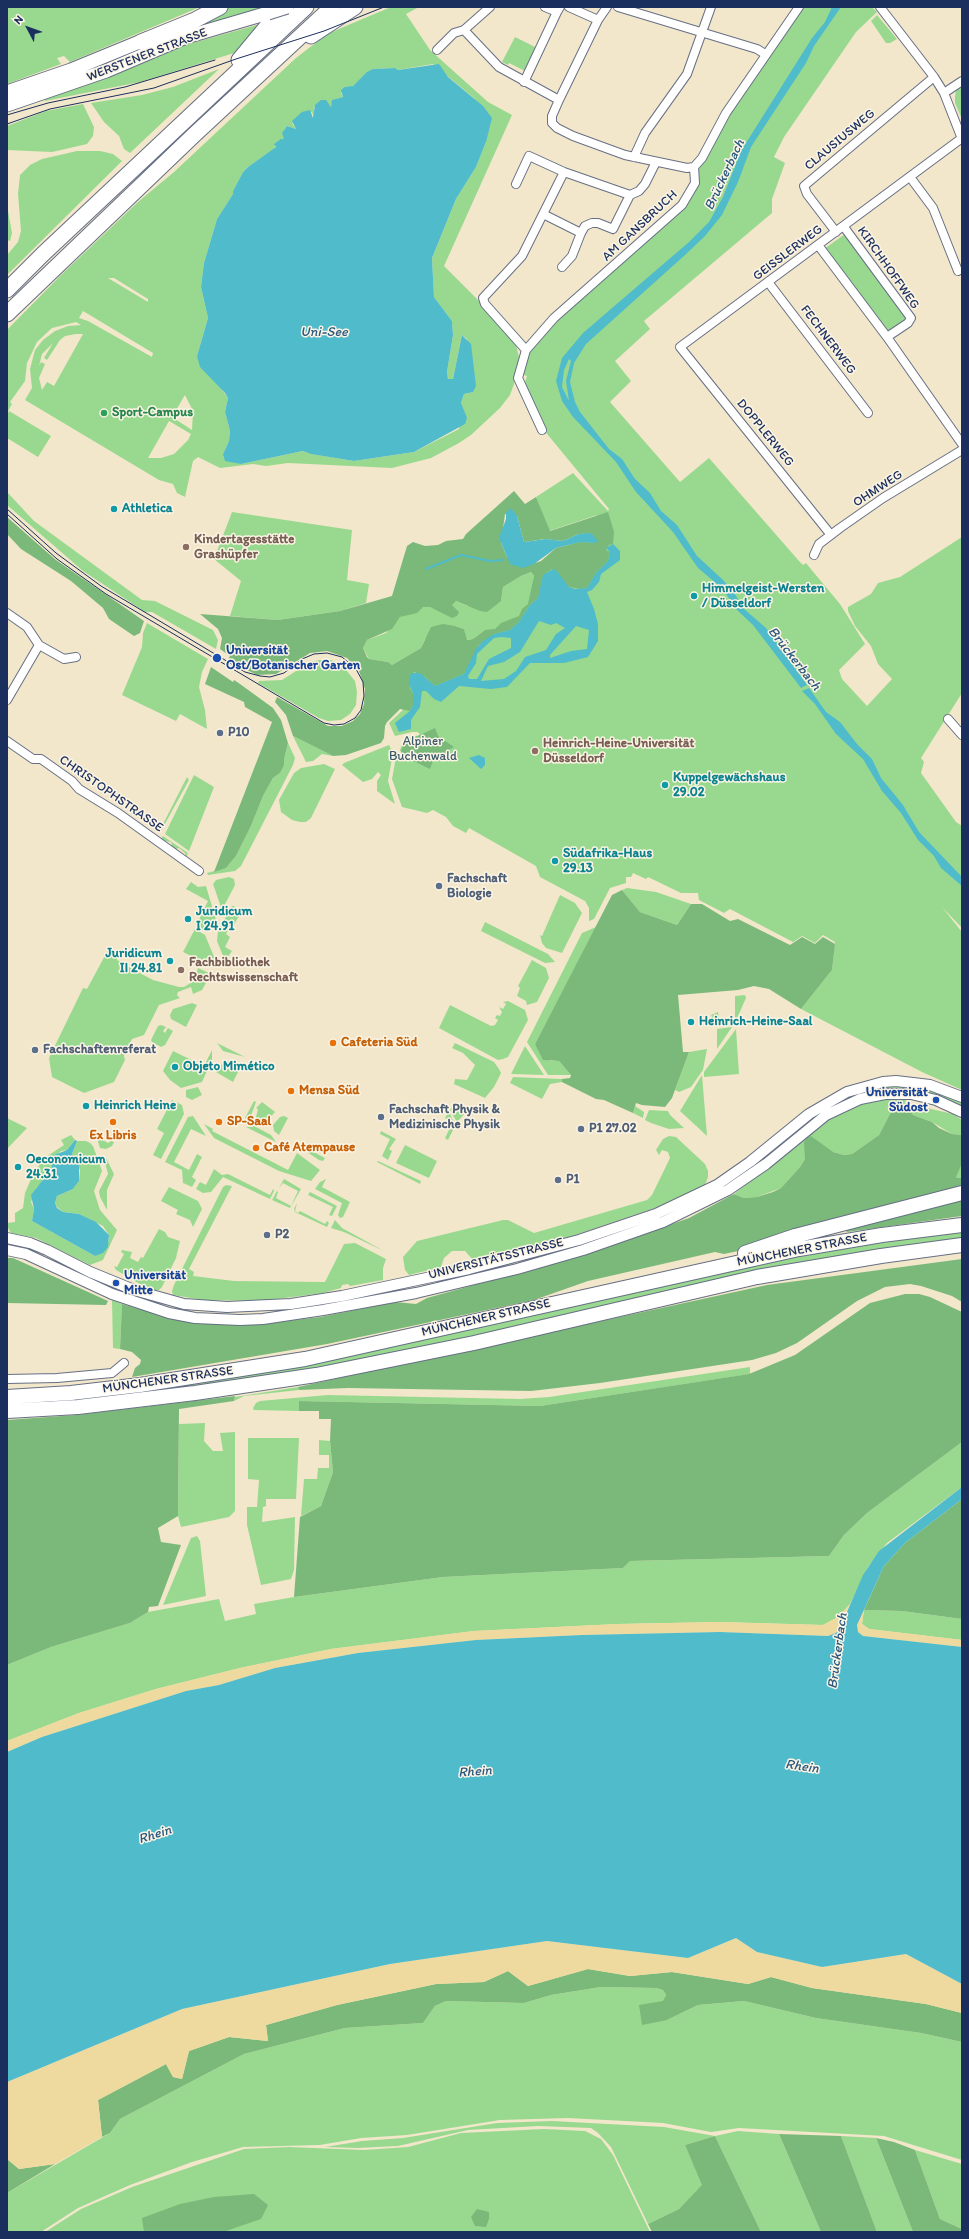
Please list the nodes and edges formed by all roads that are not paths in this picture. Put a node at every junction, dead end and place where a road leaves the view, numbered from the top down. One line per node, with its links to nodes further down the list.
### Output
1 (207, 7): 20 (main road, WERSTENER STRASSE)
2 (220, 7): 20 (highway)
3 (283, 7): 31 (highway)
4 (287, 7): 30 (main road, WERSTENER STRASSE, bridge)
5 (306, 7): 31 (highway)
6 (332, 7): 22 (highway)
7 (355, 7): 22 (highway)
8 (490, 7): 18 (street)
9 (546, 7): 16 (street)
10 (569, 7): 17 (street)
11 (607, 7): 17 (street)
12 (618, 7): 19 (street)
13 (711, 7): 19 (street)
14 (799, 7): 23 (street)
15 (880, 7): 24 (street)
16 (558, 10): 26 (street)
17 (598, 20): 29 (street)
18 (464, 30): 21 (street); 26 (street)
19 (702, 32): 23 (street); 34 (street)
20 (141, 42): 27 (main road, WERSTENER STRASSE)
21 (437, 50)
22 (281, 54): 50 (highway)
23 (765, 54): 36 (street)
24 (934, 77): 28 (street); 43 (street, CLAUSIUSWEG)
25 (962, 81): 28 (street)
26 (524, 82): 29 (street)
27 (7, 92)
28 (944, 93): 32 (street)
29 (559, 100): 34 (street)
30 (7, 105)
31 (185, 120): 49 (highway)
32 (960, 127): 33 (street)
33 (962, 138): 38 (street, GEISSLERWEG)
34 (634, 157): 35 (street)
35 (656, 162): 36 (street); 40 (street)
36 (694, 167): 53 (street, AM GANSBRUCH)
37 (564, 172): 39 (street); 40 (street); 41 (street)
38 (910, 177): 42 (street, GEISSLERWEG); 47 (street)
39 (516, 184)
40 (630, 195): 44 (street)
41 (543, 214): 44 (street); 53 (street)
42 (844, 226): 43 (street, GEISSLERWEG); 51 (street, KIRCHHOFFWEG)
43 (836, 232): 45 (street, GEISSLERWEG)
44 (582, 233): 46 (street)
45 (818, 245): 48 (street, GEISSLERWEG); 51 (street)
46 (562, 267)
47 (958, 271)
48 (768, 282): 52 (street, GEISSLERWEG); 54 (street, FECHNERWEG)
49 (7, 290)
50 (7, 314)
51 (887, 337): 56 (street)
52 (680, 347): 58 (street, DOPPLERWEG)
53 (526, 350): 55 (street, AM GANSBRUCH)
54 (868, 413)
55 (542, 430)
56 (962, 444)
57 (962, 450): 58 (street, OHMWEG)
58 (831, 535): 59 (street, OHMWEG)
59 (814, 555)
60 (7, 613): 61 (street)
61 (39, 645): 62 (street); 63 (street)
62 (76, 657)
63 (7, 700)
64 (948, 719): 65 (street)
65 (962, 735)
66 (7, 741): 67 (street, CHRISTOPHSTRASSE)
67 (199, 870)
68 (962, 1097): 72 (street, UNIVERSITÄTSSTRASSE)
69 (962, 1112): 74 (street, UNIVERSITÄTSSTRASSE)
70 (962, 1194): 75 (highway)
71 (962, 1226): 75 (highway, MÜNCHENER STRASSE)
72 (7, 1238)
73 (962, 1245): 79 (highway, MÜNCHENER STRASSE)
74 (7, 1250)
75 (690, 1272): 78 (highway, MÜNCHENER STRASSE)
76 (124, 1363): 77 (street)
77 (7, 1379)
78 (7, 1397)
79 (7, 1411)

